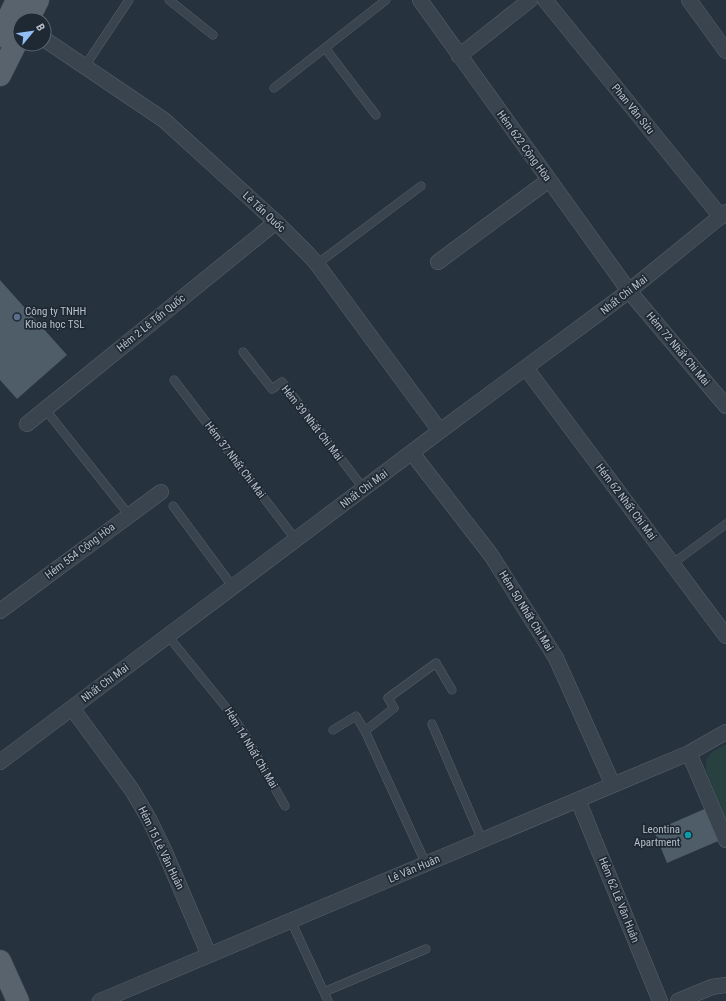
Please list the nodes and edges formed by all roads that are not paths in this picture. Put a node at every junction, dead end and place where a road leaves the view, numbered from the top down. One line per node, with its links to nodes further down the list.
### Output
1 (38, 0): 9 (main road)
2 (129, 0): 17 (lane)
3 (169, 0): 10 (lane)
4 (386, 0): 13 (lane)
5 (420, 0): 16 (street, Hẻm 622 Cộng Hòa)
6 (530, 0): 16 (street)
7 (545, 0): 23 (street, Phan Văn Sửu)
8 (690, 0): 15 (street)
9 (19, 9): 11 (main road)
10 (213, 35)
11 (0, 36)
12 (52, 44): 17 (street, Lê Tấn Quốc)
13 (325, 48): 19 (lane); 20 (lane)
14 (12, 51): 18 (main road)
15 (726, 51)
16 (459, 56): 21 (street, Hẻm 622 Cộng Hòa)
17 (85, 66): 24 (street, Lê Tấn Quốc)
18 (0, 75)
19 (274, 88)
20 (376, 114)
21 (549, 180): 25 (street); 27 (street, Hẻm 622 Cộng Hòa)
22 (421, 186): 26 (lane)
23 (723, 215): 27 (street, Nhất Chi Mai)
24 (276, 222): 26 (street, Lê Tấn Quốc); 32 (street, Hẻm 2 Lê Tấn Quốc)
25 (438, 262)
26 (317, 264): 34 (street, Lê Tấn Quốc)
27 (629, 291): 29 (street, Nhất Chi Mai); 31 (street, Hẻm 72 Nhất Chi Mai)
28 (243, 352): 36 (lane, Hẻm 39 Nhất Chi Mai)
29 (526, 368): 34 (street, Nhất Chi Mai); 42 (street, Hẻm 62 Nhất Chi Mai)
30 (174, 380): 41 (lane, Hẻm 37 Nhất Chi Mai)
31 (726, 406)
32 (46, 409): 33 (street, Hẻm 2 Lê Tấn Quốc); 39 (lane)
33 (27, 424)
34 (440, 431): 35 (street, Nhất Chi Mai)
35 (412, 453): 36 (street, Nhất Chi Mai); 55 (street, Hẻm 50 Nhất Chi Mai)
36 (364, 489): 41 (street, Nhất Chi Mai)
37 (161, 492): 39 (street, Hẻm 554 Cộng Hòa)
38 (173, 506): 43 (lane)
39 (129, 515): 44 (street, Hẻm 554 Cộng Hòa)
40 (726, 524): 42 (lane)
41 (296, 540): 43 (street, Nhất Chi Mai)
42 (672, 564): 45 (street, Hẻm 62 Nhất Chi Mai)
43 (233, 587): 46 (street, Nhất Chi Mai)
44 (0, 611)
45 (724, 630)
46 (168, 636): 48 (street, Nhất Chi Mai); 57 (lane, Hẻm 14 Nhất Chi Mai)
47 (452, 690): 51 (lane)
48 (72, 708): 54 (street, Nhất Chi Mai); 63 (street, Hẻm 15 Lê Văn Huân)
49 (432, 724): 58 (lane)
50 (333, 730): 51 (lane)
51 (365, 731): 60 (lane)
52 (726, 732): 53 (street, Lê Văn Huân)
53 (689, 753): 55 (street, Lê Văn Huân); 59 (street)
54 (0, 762)
55 (613, 785): 56 (street, Lê Văn Huân)
56 (578, 800): 58 (street, Lê Văn Huân); 70 (street, Hẻm 62 Lê Văn Huân)
57 (285, 806)
58 (482, 840): 60 (street, Lê Văn Huân)
59 (726, 840)
60 (426, 864): 61 (street, Lê Văn Huân)
61 (291, 921): 63 (street, Lê Văn Huân); 66 (lane)
62 (426, 949): 66 (lane)
63 (209, 955): 68 (street, Lê Văn Huân)
64 (0, 961): 67 (main road)
65 (721, 984): 71 (street)
66 (324, 992): 69 (lane)
67 (18, 1001)
68 (100, 1001)
69 (328, 1001)
70 (660, 1001)
71 (678, 1001)

